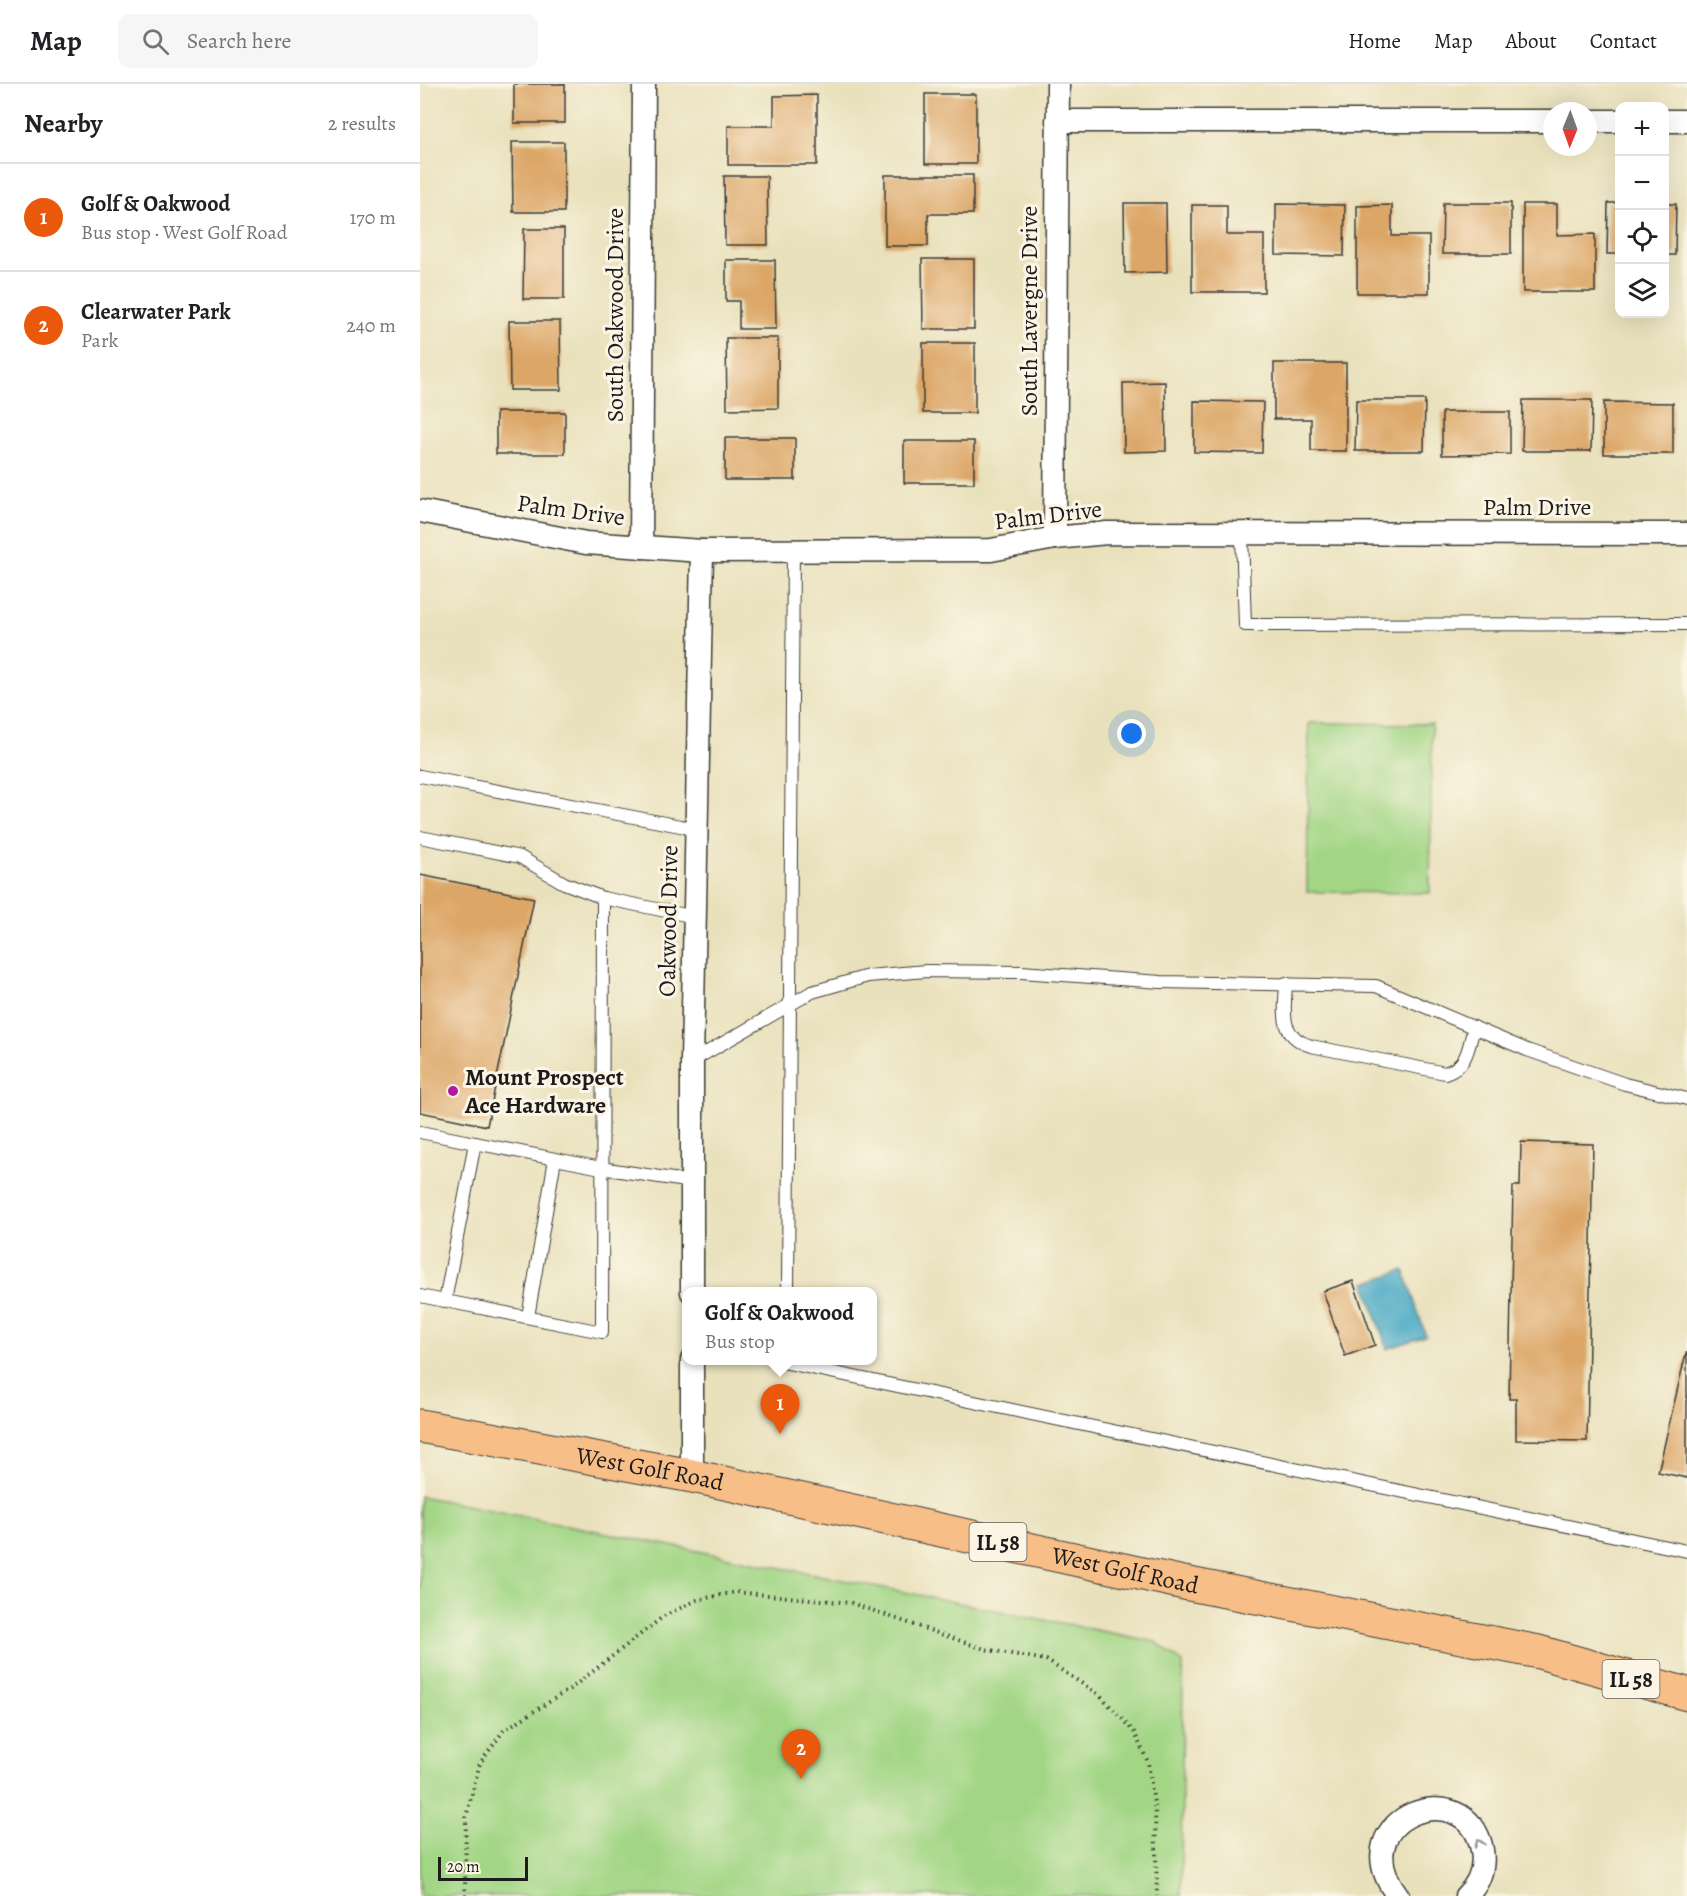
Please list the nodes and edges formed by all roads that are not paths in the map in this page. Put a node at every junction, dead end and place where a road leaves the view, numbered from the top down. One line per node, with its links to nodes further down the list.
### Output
1 (644, 84): 13 (street, South Oakwood Drive)
2 (1058, 84): 3 (street, South Lavergne Drive)
3 (1058, 121): 4 (street); 12 (street, South Lavergne Drive)
4 (1543, 121)
5 (1597, 121): 6 (street)
6 (1615, 121)
7 (1669, 121): 8 (street)
8 (1687, 121)
9 (420, 511): 13 (street, Palm Drive)
10 (1242, 534): 11 (street, Palm Drive); 12 (street, Palm Drive); 16 (lane)
11 (1687, 534)
12 (1055, 538): 14 (street, Palm Drive)
13 (640, 547): 15 (street, Palm Drive)
14 (793, 549): 15 (street, Palm Drive); 23 (lane)
15 (702, 551): 18 (street, Oakwood Drive)
16 (1687, 624)
17 (420, 776): 18 (lane)
18 (696, 829): 21 (street, Oakwood Drive)
19 (420, 837): 20 (lane)
20 (603, 898): 21 (lane); 30 (lane)
21 (695, 917): 25 (street, Oakwood Drive)
22 (1286, 983): 23 (lane); 24 (lane); 24 (lane)
23 (790, 1006): 25 (lane); 33 (lane)
24 (1474, 1027): 26 (lane)
25 (692, 1061): 31 (street, Oakwood Drive)
26 (1687, 1099)
27 (420, 1132): 28 (lane)
28 (475, 1143): 29 (lane); 35 (lane)
29 (555, 1159): 30 (lane); 36 (lane)
30 (601, 1168): 31 (lane); 36 (lane)
31 (692, 1182): 32 (street, Oakwood Drive)
32 (692, 1287)
33 (788, 1287)
34 (420, 1296): 35 (lane)
35 (445, 1300): 36 (lane)
36 (528, 1317)
37 (692, 1365): 40 (street)
38 (802, 1365): 41 (lane)
39 (420, 1426): 40 (main road, West Golf Road / IL 58)
40 (692, 1476): 42 (main road, West Golf Road / IL 58)
41 (1687, 1551)
42 (1687, 1694)
43 (1398, 1896): 44 (street, one-way to 43)
44 (1466, 1896)

